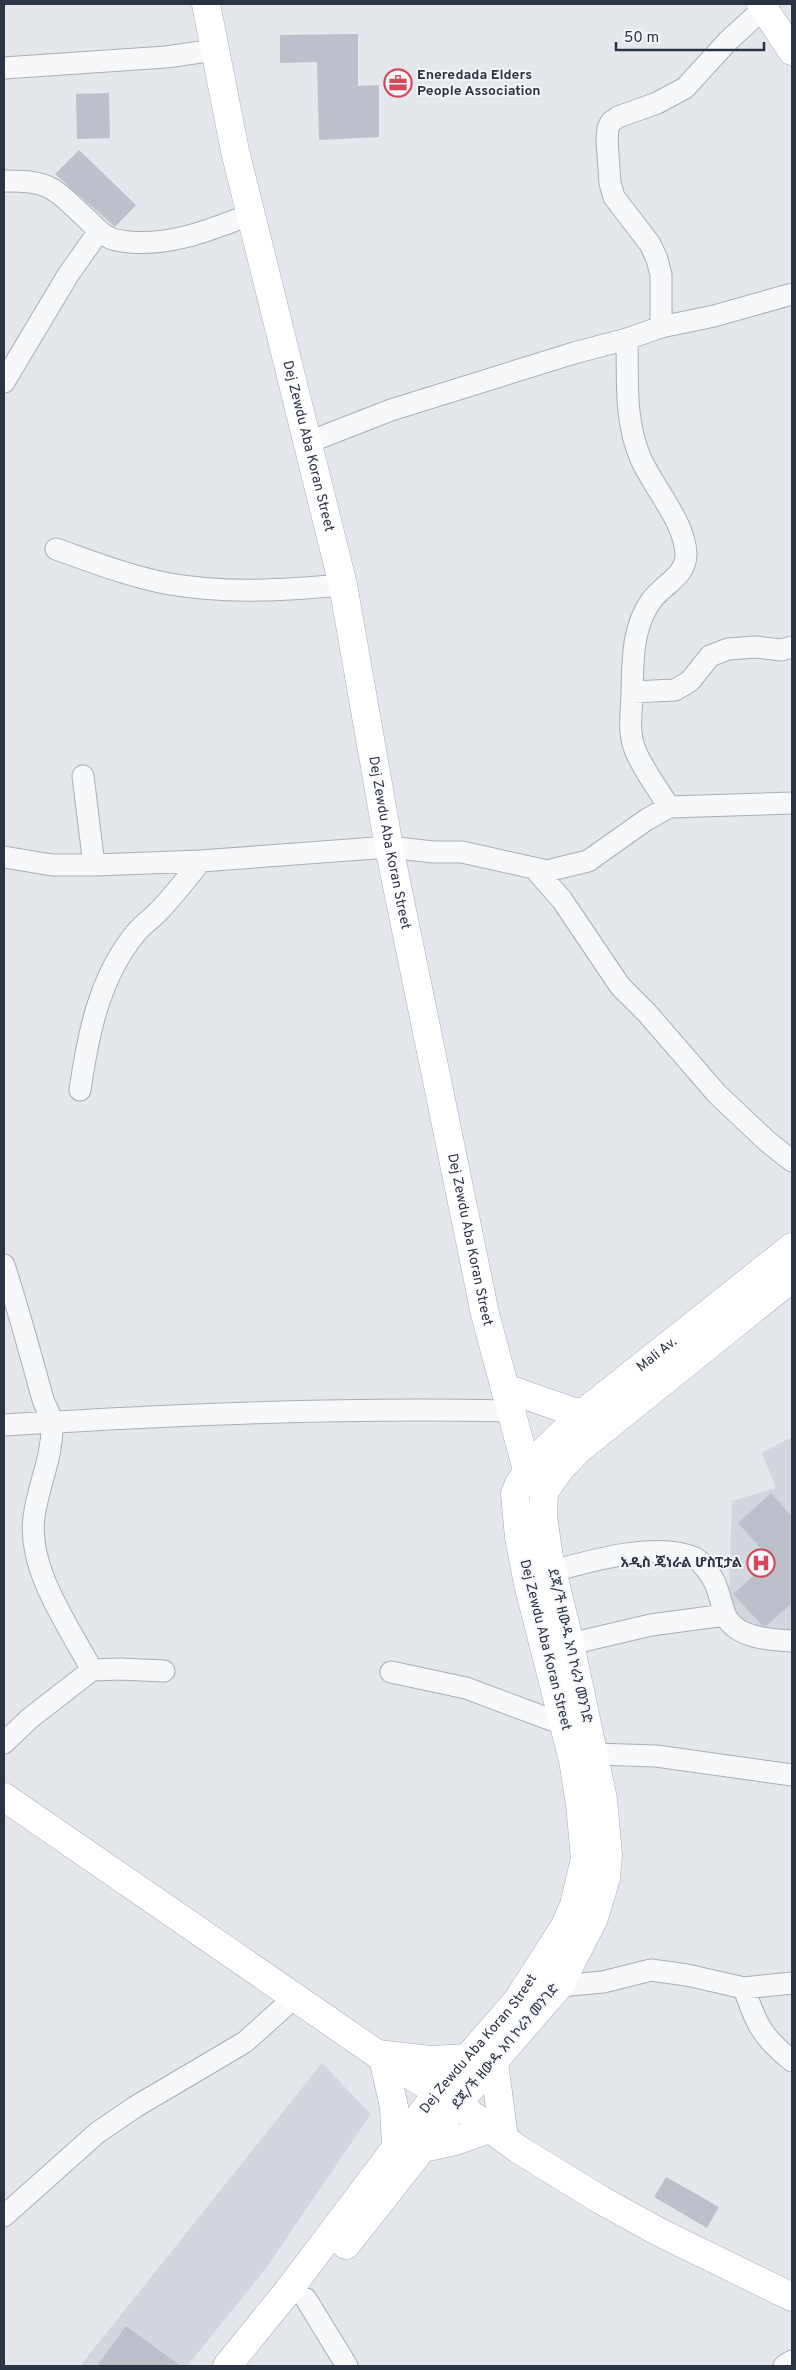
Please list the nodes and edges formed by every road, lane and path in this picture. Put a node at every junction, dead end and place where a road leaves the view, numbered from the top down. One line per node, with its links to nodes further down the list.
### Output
1 (206, 4): 3 (main road, Dej Zewdu Aba Koran Street)
2 (762, 6): 4 (main road); 10 (street)
3 (215, 50): 5 (street); 7 (main road, Dej Zewdu Aba Koran Street)
4 (792, 51)
5 (4, 68)
6 (4, 181): 8 (street)
7 (252, 214): 8 (street); 13 (main road, Dej Zewdu Aba Koran Street)
8 (99, 231): 12 (street)
9 (792, 294): 10 (street)
10 (661, 327): 11 (street)
11 (627, 339): 13 (street); 17 (street)
12 (4, 382)
13 (309, 442): 15 (main road, Dej Zewdu Aba Koran Street)
14 (56, 549): 15 (street)
15 (343, 585): 21 (main road, Dej Zewdu Aba Koran Street)
16 (792, 647): 17 (street)
17 (632, 692): 20 (street)
18 (83, 776): 24 (street)
19 (792, 803): 20 (street)
20 (669, 807): 25 (street)
21 (389, 847): 23 (street); 25 (street); 31 (main road, Dej Zewdu Aba Koran Street)
22 (4, 857): 24 (street)
23 (201, 861): 24 (street); 26 (street)
24 (94, 865)
25 (541, 871): 27 (street)
26 (80, 1090)
27 (792, 1161)
28 (792, 1248): 32 (main road, Mali Av.)
29 (4, 1265): 33 (street)
30 (792, 1278): 36 (main road, Mali Av.)
31 (507, 1400): 32 (main road); 33 (street); 35 (main road, Dej Zewdu Aba Koran Street)
32 (583, 1413): 35 (main road, Mali Av.)
33 (52, 1422): 34 (street); 41 (street)
34 (4, 1425)
35 (527, 1470): 36 (main road); 44 (main road, Dej Zewdu Aba Koran Street)
36 (544, 1492): 37 (main road, ደጃ/ች ዘውዱ አባ ኮራን መንገድ)
37 (553, 1571): 38 (street); 40 (main road, ደጃ/ች ዘውዱ አባ ኮራን መንገድ)
38 (726, 1615): 39 (street); 40 (street)
39 (792, 1641)
40 (570, 1644): 46 (main road, ደጃ/ች ዘውዱ አባ ኮራን መንገድ)
41 (92, 1670): 42 (street); 45 (street)
42 (164, 1670)
43 (391, 1672): 44 (street)
44 (565, 1725): 46 (main road, Dej Zewdu Aba Koran Street)
45 (4, 1743)
46 (584, 1757): 47 (street); 50 (main road, ደጃ/ች ዘውዱ አባ ኮራን መንገድ); 54 (main road, Dej Zewdu Aba Koran Street)
47 (792, 1775)
48 (4, 1797): 52 (main road)
49 (792, 1983): 51 (street)
50 (559, 1986): 51 (street); 54 (main road, ደጃ/ች ዘውዱ አባ ኮራን መንገድ)
51 (744, 1988): 55 (street)
52 (295, 1997): 53 (main road); 60 (street)
53 (380, 2056): 54 (main road); 56 (main road); 58 (main road)
54 (481, 2060): 56 (main road, Dej Zewdu Aba Koran Street); 57 (main road)
55 (792, 2061)
56 (448, 2098): 57 (main road); 58 (main road, Dej Zewdu Aba Koran Street); 59 (main road, ደጃ/ች ዘውዱ አባ ኮራን መንገድ)
57 (497, 2134): 59 (main road); 61 (main road)
58 (396, 2146): 64 (main road, Dej Zewdu Aba Koran Street)
59 (422, 2148): 62 (main road, ደጃ/ች ዘውዱ አባ ኮራን መንገድ)
60 (4, 2216)
61 (792, 2297)
62 (306, 2299): 65 (main road, ደጃ/ች ዘውዱ አባ ኮራን መንገድ); 66 (street)
63 (792, 2361): 67 (street)
64 (228, 2366)
65 (247, 2366)
66 (347, 2366)
67 (784, 2366)

